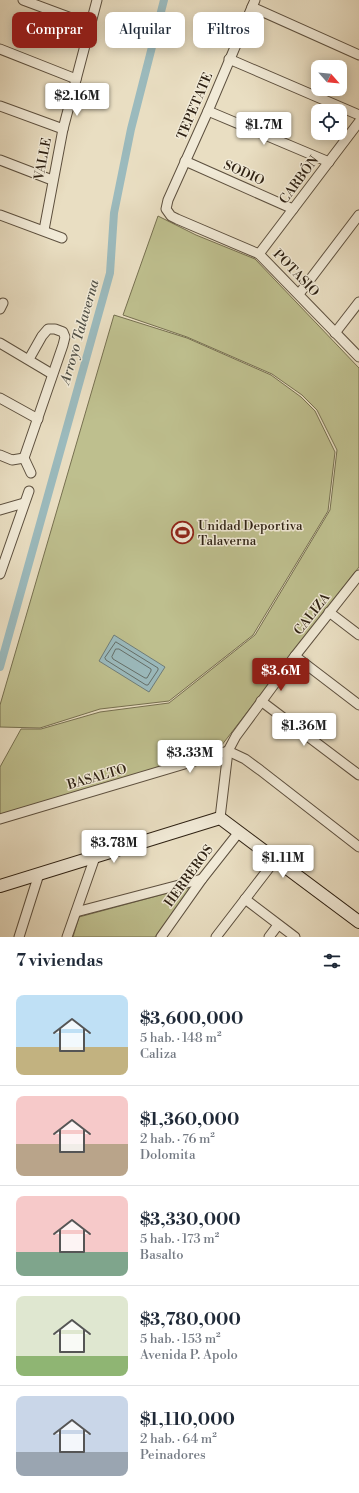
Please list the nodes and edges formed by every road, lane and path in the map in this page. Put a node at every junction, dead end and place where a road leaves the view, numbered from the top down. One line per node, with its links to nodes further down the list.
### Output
1 (23, 0): 4 (street)
2 (97, 0): 5 (street, VALLE)
3 (253, 3): 8 (street); 9 (street, TEPETATE)
4 (55, 12)
5 (94, 12)
6 (84, 48): 10 (street, VALLE)
7 (0, 49): 10 (street)
8 (359, 55)
9 (229, 60): 12 (street, TEPETATE); 13 (street)
10 (76, 79): 15 (street, VALLE)
11 (0, 106): 15 (street)
12 (208, 111): 17 (street, TEPETATE); 18 (street)
13 (359, 115)
14 (359, 122): 18 (street, CARBÓN)
15 (62, 129): 19 (street, VALLE)
16 (0, 160): 19 (street)
17 (185, 161): 20 (street, SODIO); 23 (street, TEPETATE)
18 (328, 162): 20 (street, CARBÓN)
19 (52, 180): 24 (street, VALLE)
20 (292, 209): 26 (street, CARBÓN)
21 (0, 214): 24 (street)
22 (359, 215): 27 (street)
23 (177, 219): 26 (street, POTASIO)
24 (44, 230): 25 (street)
25 (62, 238)
26 (259, 254): 27 (street, POTASIO)
27 (299, 294): 29 (street, POTASIO)
28 (359, 302): 29 (street)
29 (335, 333): 31 (street, POTASIO)
30 (0, 343): 32 (street)
31 (359, 357)
32 (29, 359): 33 (street); 33 (street)
33 (52, 374): 35 (street)
34 (0, 398): 35 (street)
35 (38, 420): 37 (street)
36 (0, 455): 37 (street)
37 (24, 458): 38 (street)
38 (32, 472)
39 (29, 491): 40 (street)
40 (24, 503): 41 (street); 42 (street)
41 (0, 510)
42 (0, 574)
43 (359, 575): 44 (street, CALIZA)
44 (329, 612): 45 (street); 46 (street, CALIZA)
45 (359, 635)
46 (296, 656): 47 (street, CALIZA); 48 (street)
47 (261, 701): 49 (street, CALIZA); 50 (street)
48 (359, 705)
49 (228, 751): 51 (street, CALIZA); 52 (street, BASALTO); 54 (street)
50 (359, 775)
51 (220, 818): 53 (street); 55 (street)
52 (0, 819)
53 (239, 832): 56 (street); 58 (street, HERREROS)
54 (359, 847)
55 (95, 857): 57 (street); 61 (street)
56 (276, 859): 60 (street); 62 (street)
57 (39, 874): 59 (street); 64 (street)
58 (202, 879): 61 (street); 66 (street, HERREROS)
59 (0, 886)
60 (245, 899): 63 (street); 67 (street)
61 (76, 912): 65 (street)
62 (359, 922)
63 (278, 925): 68 (street); 69 (street)
64 (19, 937)
65 (68, 937)
66 (161, 937)
67 (216, 937)
68 (269, 937)
69 (295, 937)

